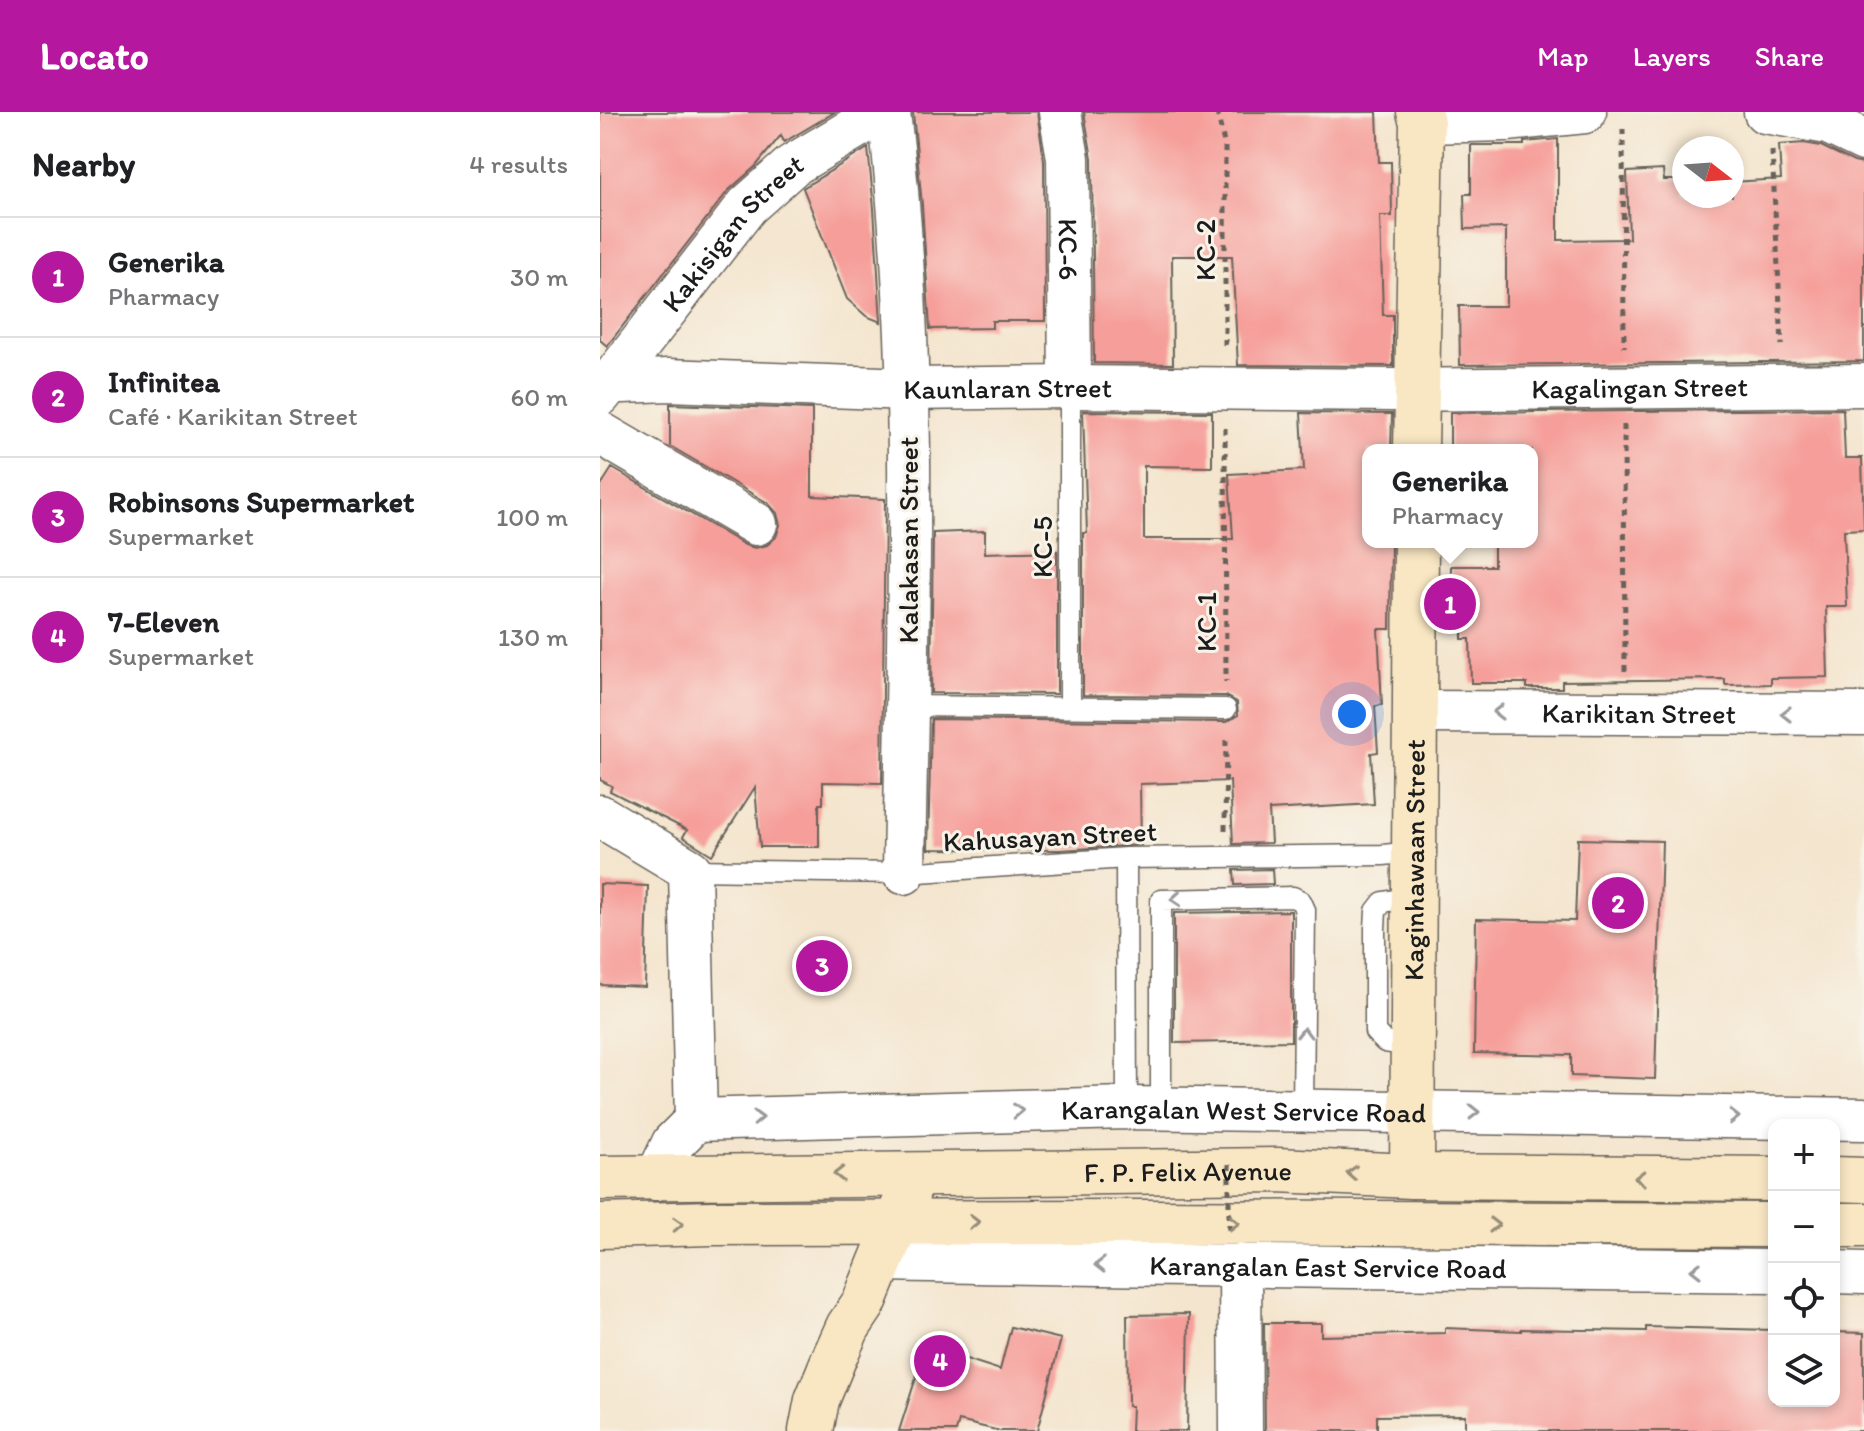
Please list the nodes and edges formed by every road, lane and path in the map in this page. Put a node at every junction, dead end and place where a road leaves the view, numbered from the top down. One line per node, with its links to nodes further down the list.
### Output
1 (882, 112): 11 (street, Kakisigan Street)
2 (889, 112): 13 (street, Kalakasan Street)
3 (1060, 112): 12 (street, KC-6)
4 (1217, 112): 14 (path, KC-2)
5 (1585, 112): 7 (street)
6 (1768, 112): 8 (street); 10 (path)
7 (1420, 117): 15 (main road)
8 (1840, 125)
9 (1864, 385): 10 (street, Kagalingan Street)
10 (1784, 386): 15 (street, Kagalingan Street)
11 (603, 387): 13 (street, Kaunlaran Street)
12 (1070, 387): 13 (street, Kaunlaran Street); 14 (street, Kaunlaran Street); 21 (lane, KC-5)
13 (909, 389): 20 (street, Kalakasan Street)
14 (1225, 389): 15 (street, Kaunlaran Street); 22 (path, KC-1)
15 (1416, 390): 17 (main road)
16 (600, 433): 18 (street)
17 (1416, 444)
18 (756, 524)
19 (1416, 548): 23 (main road, Kaginhawaan Street)
20 (907, 706): 21 (lane); 30 (street, Kalakasan Street)
21 (1070, 707): 22 (lane)
22 (1226, 709): 27 (path, KC-1)
23 (1415, 712): 24 (street, Karikitan Street, one-way to 23); 26 (main road, Kaginhawaan Street)
24 (1864, 714)
25 (600, 816): 29 (street)
26 (1413, 852): 27 (lane, Kahusayan Street); 33 (main road, Kaginhawaan Street)
27 (1225, 855): 28 (lane, Kahusayan Street)
28 (1126, 858): 30 (lane, Kahusayan Street); 31 (lane)
29 (690, 870): 30 (lane, Kahusayan Street); 35 (street)
30 (904, 873)
31 (1144, 1109): 32 (street, Karangalan West Service Road); 32 (lane, one-way to 31); 35 (street, Karangalan West Service Road, one-way to 31)
32 (1303, 1111): 33 (street, Karangalan West Service Road)
33 (1411, 1111): 34 (street, Karangalan West Service Road, one-way to 34); 38 (main road, Kaginhawaan Street)
34 (1864, 1119)
35 (696, 1120): 40 (street)
36 (1229, 1159): 49 (path, bridge)
37 (917, 1173): 38 (main road, F. P. Felix Avenue, one-way to 37); 40 (main road, F. P. Felix Avenue, one-way to 40); 48 (main road)
38 (1412, 1176): 41 (main road, F. P. Felix Avenue, one-way to 38)
39 (600, 1178): 40 (main road, F. P. Felix Avenue)
40 (656, 1179)
41 (1768, 1179)
42 (1840, 1179): 43 (main road)
43 (1864, 1180)
44 (1768, 1225): 48 (main road, F. P. Felix Avenue, one-way to 44)
45 (1840, 1225): 46 (main road)
46 (1864, 1225)
47 (600, 1226): 48 (main road, F. P. Felix Avenue, one-way to 48)
48 (889, 1242): 49 (street, Karangalan East Service Road, one-way to 48); 53 (main road)
49 (1234, 1248): 50 (street, Karangalan East Service Road, one-way to 49); 56 (street)
50 (1768, 1271)
51 (1840, 1272): 52 (street)
52 (1864, 1273)
53 (864, 1303): 54 (main road); 55 (main road)
54 (811, 1431)
55 (817, 1431)
56 (1241, 1431)

